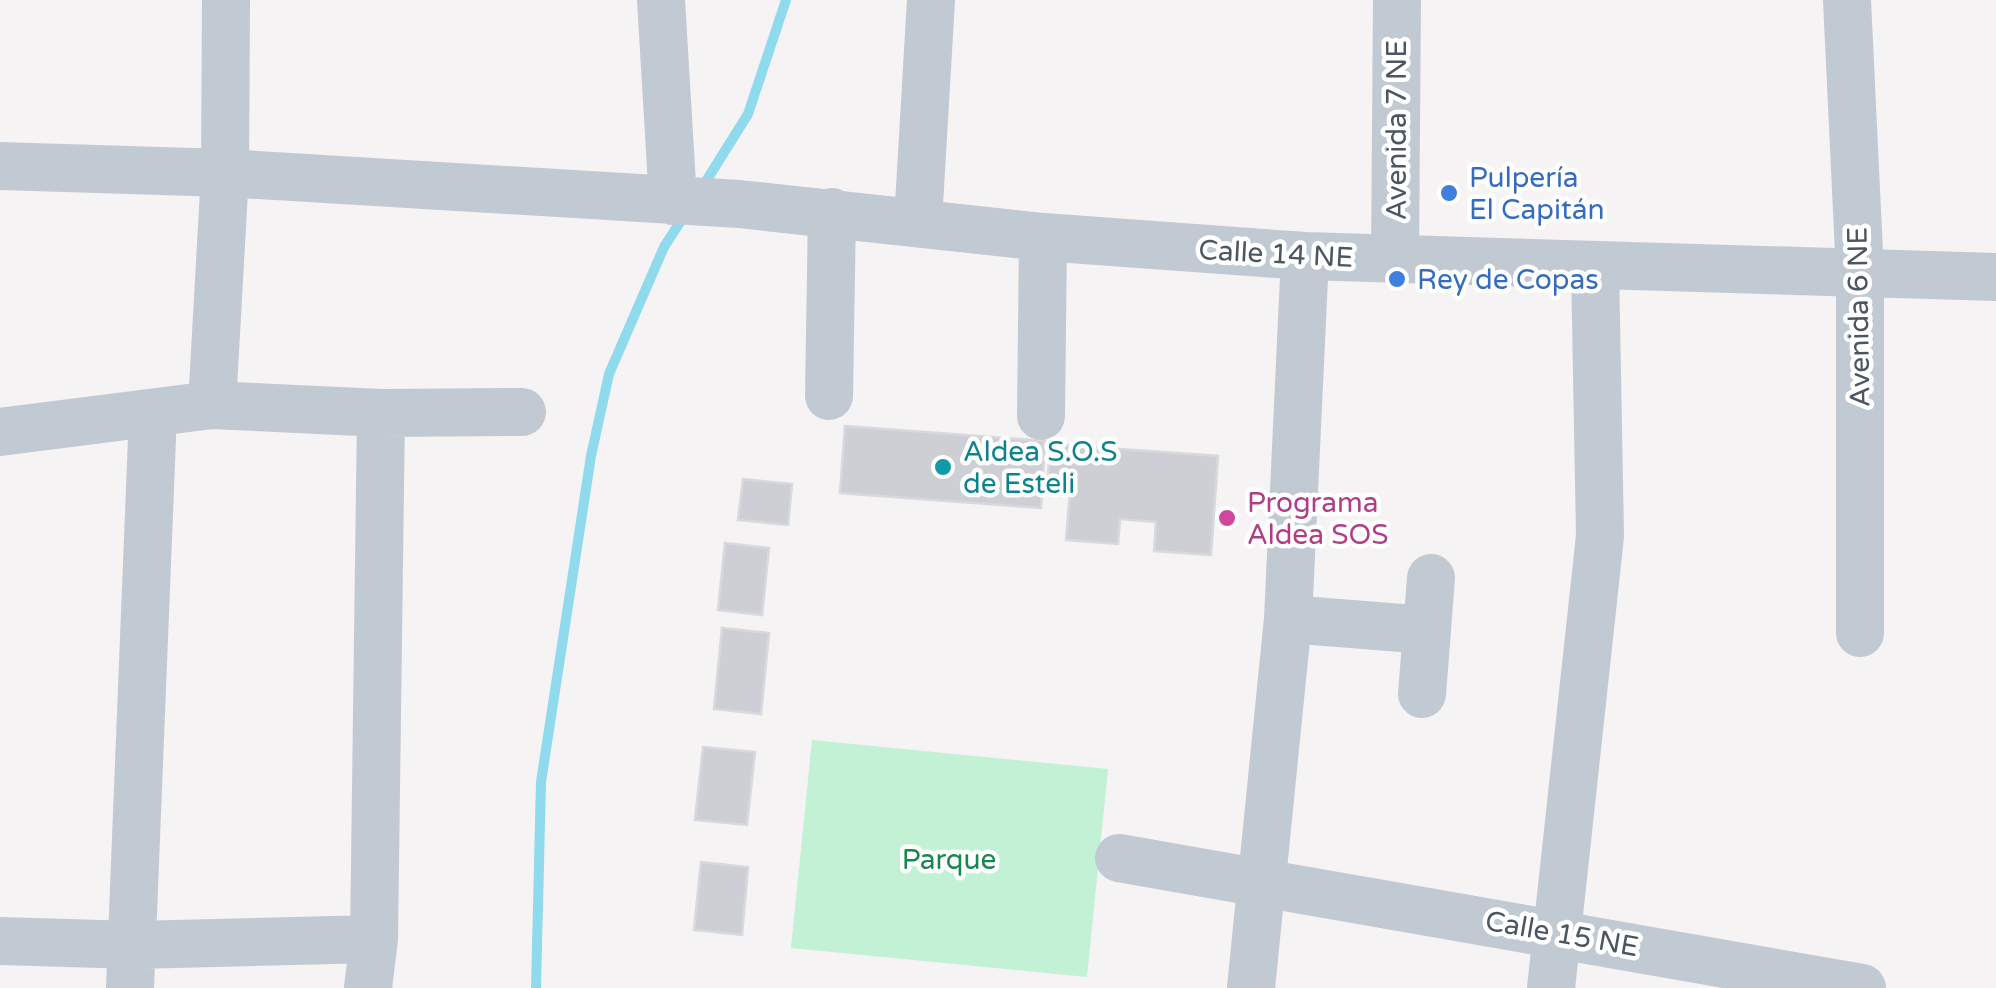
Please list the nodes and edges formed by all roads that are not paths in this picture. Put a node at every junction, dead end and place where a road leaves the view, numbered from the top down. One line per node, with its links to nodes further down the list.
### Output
1 (226, 0): 7 (street)
2 (662, 0): 8 (street)
3 (930, 0): 10 (street)
4 (1397, 0): 13 (street, Avenida 7 NE)
5 (1847, 0): 15 (street, Avenida 6 NE)
6 (0, 166): 7 (street, Calle 14 NE)
7 (225, 173): 8 (street, Calle 14 NE); 18 (street)
8 (680, 201): 9 (street, Calle 14 NE)
9 (832, 212): 10 (street, Calle 14 NE); 17 (street)
10 (918, 222): 11 (street, Calle 14 NE)
11 (1043, 237): 12 (street, Calle 14 NE); 22 (street)
12 (1304, 256): 13 (street, Calle 14 NE); 25 (street)
13 (1395, 260): 14 (street, Calle 14 NE)
14 (1595, 265): 15 (street, Calle 14 NE); 31 (street)
15 (1860, 274): 16 (street, Calle 14 NE); 27 (street, Avenida 6 NE)
16 (1996, 277)
17 (829, 396)
18 (212, 406): 20 (street); 21 (street)
19 (522, 412): 21 (street)
20 (152, 413): 23 (street); 34 (street)
21 (381, 413): 32 (street)
22 (1041, 416)
23 (0, 432)
24 (1431, 578): 26 (street)
25 (1288, 619): 26 (street); 30 (street)
26 (1427, 630): 28 (street)
27 (1860, 634)
28 (1422, 694)
29 (1119, 858): 30 (street, Calle 15 NE)
30 (1262, 884): 31 (street, Calle 15 NE); 36 (street)
31 (1560, 932): 37 (street); 38 (street, Calle 15 NE)
32 (374, 939): 34 (street); 35 (street)
33 (0, 941): 34 (street)
34 (132, 966)
35 (368, 988)
36 (1251, 988)
37 (1551, 988)
38 (1862, 988)

